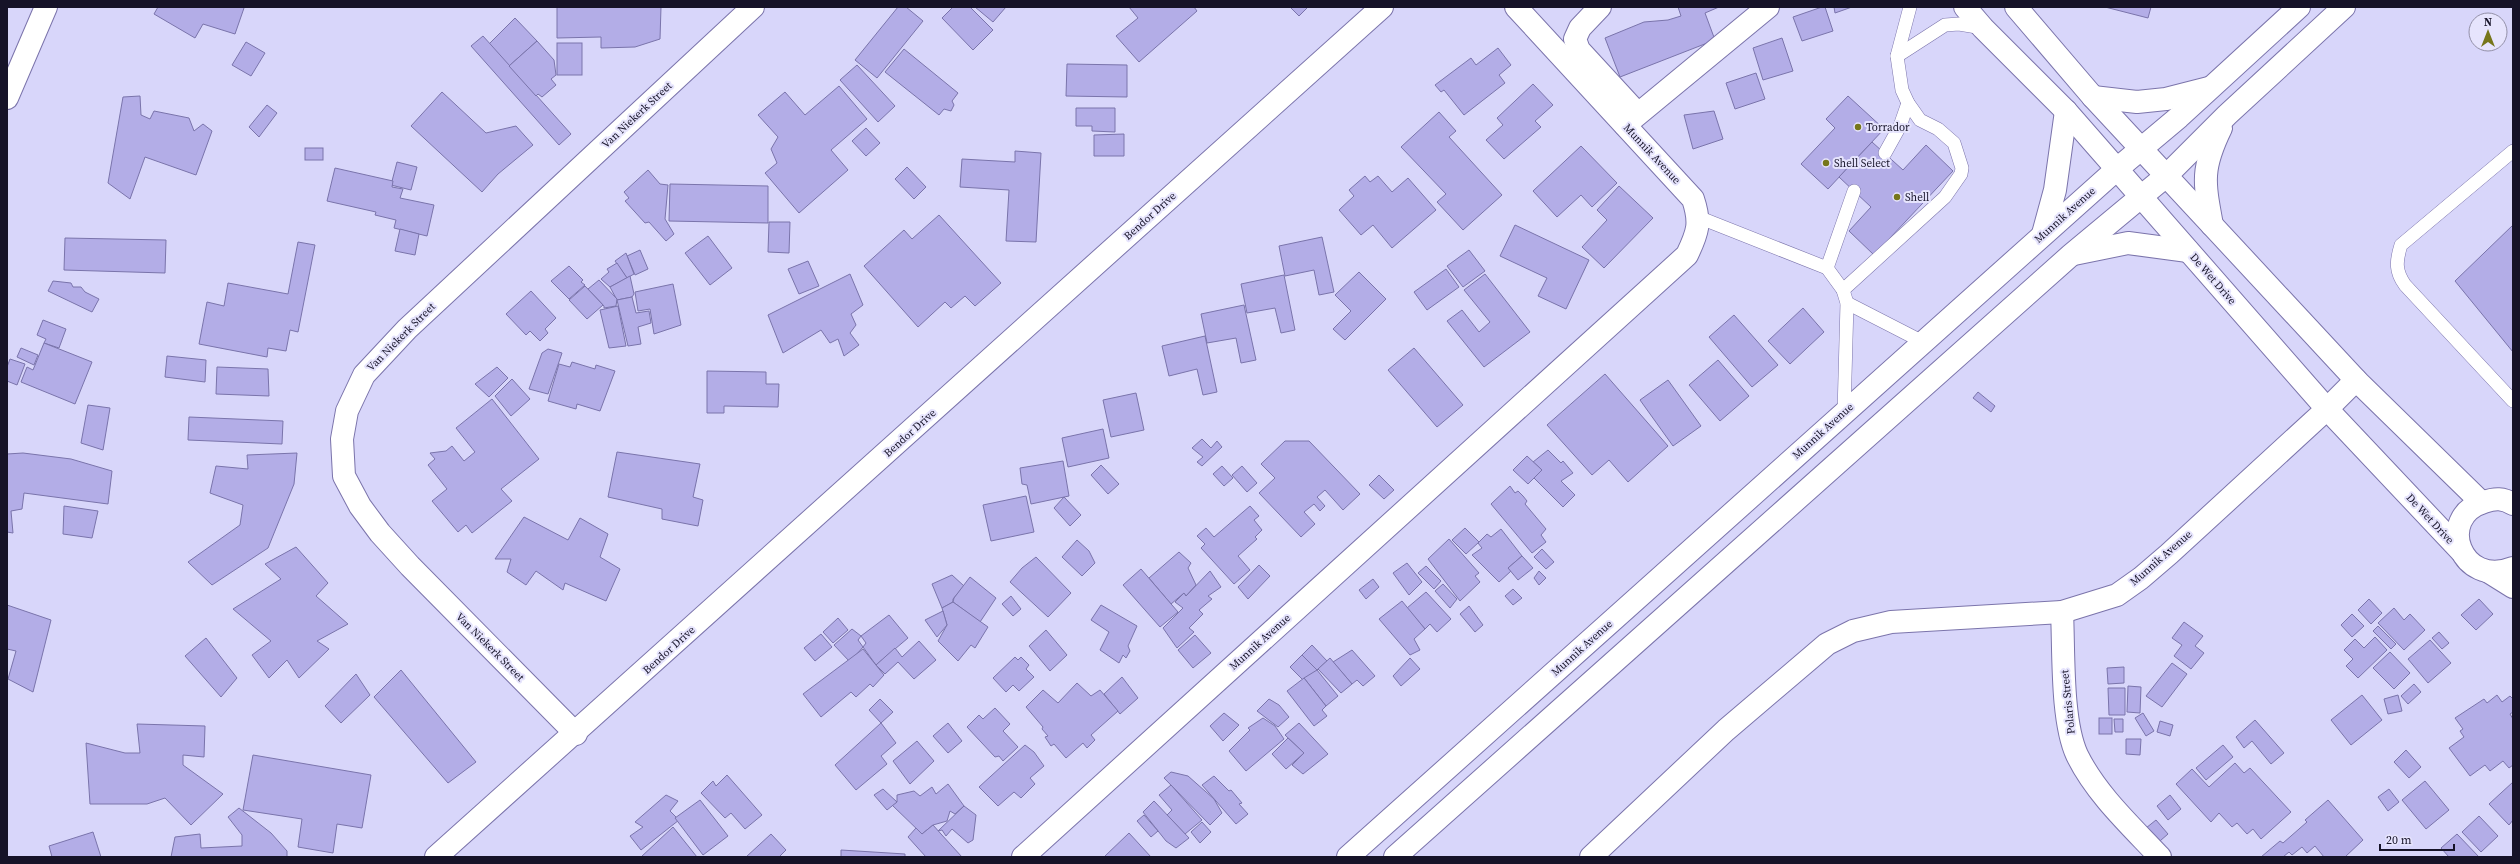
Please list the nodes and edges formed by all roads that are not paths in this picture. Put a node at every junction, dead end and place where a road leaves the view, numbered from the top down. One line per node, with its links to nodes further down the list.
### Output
1 (46, 7): 17 (street)
2 (753, 7): 12 (street, Van Niekerk Street)
3 (1382, 7): 48 (street, Bendor Drive)
4 (1516, 7): 21 (street, Munnik Avenue)
5 (1600, 7): 21 (street)
6 (1768, 7): 21 (street)
7 (1910, 7): 14 (lane)
8 (1965, 7): 13 (street, De Wet Drive)
9 (2016, 7): 16 (street)
10 (2299, 7): 15 (street, Munnik Avenue)
11 (2344, 7): 20 (street)
12 (730, 14): 48 (street, Van Niekerk Street)
13 (1983, 28): 14 (lane); 19 (street, De Wet Drive)
14 (1897, 56): 18 (lane)
15 (2211, 88): 16 (street); 22 (street, Munnik Avenue)
16 (2093, 97): 22 (street)
17 (7, 98)
18 (1908, 103): 24 (lane); 35 (lane)
19 (2066, 111): 25 (street, De Wet Drive); 31 (street)
20 (2227, 115): 26 (street); 30 (street)
21 (1631, 119): 29 (street, Munnik Avenue)
22 (2141, 148): 25 (street, Munnik Avenue); 26 (street)
23 (2513, 151): 38 (lane)
24 (1885, 153)
25 (2116, 169): 28 (street, De Wet Drive); 31 (street, Munnik Avenue)
26 (2166, 176): 28 (street); 30 (street)
27 (1854, 191): 34 (lane)
28 (2141, 195): 32 (street, De Wet Drive); 33 (street)
29 (1698, 217): 34 (lane); 51 (street, Munnik Avenue)
30 (2212, 225): 37 (street)
31 (2044, 234): 36 (street, Munnik Avenue)
32 (2188, 251): 33 (street); 39 (street, De Wet Drive)
33 (2071, 255): 53 (street)
34 (1827, 268): 35 (lane)
35 (1845, 297): 36 (lane); 40 (lane)
36 (1923, 342): 40 (street, Munnik Avenue)
37 (2356, 380): 39 (street, Munnik Avenue); 42 (street)
38 (2513, 401)
39 (2327, 409): 43 (street, De Wet Drive); 47 (street, Munnik Avenue)
40 (1844, 413): 52 (street, Munnik Avenue)
41 (2511, 500): 42 (street)
42 (2481, 502): 43 (street)
43 (2461, 551): 45 (street, De Wet Drive)
44 (2513, 568): 45 (street)
45 (2489, 572): 46 (street, De Wet Drive)
46 (2513, 587)
47 (2062, 612): 49 (street, Munnik Avenue); 54 (street, Polaris Street)
48 (576, 734): 50 (street, Bendor Drive)
49 (1593, 856)
50 (436, 857)
51 (1023, 857)
52 (1348, 857)
53 (1395, 857)
54 (2160, 857)

